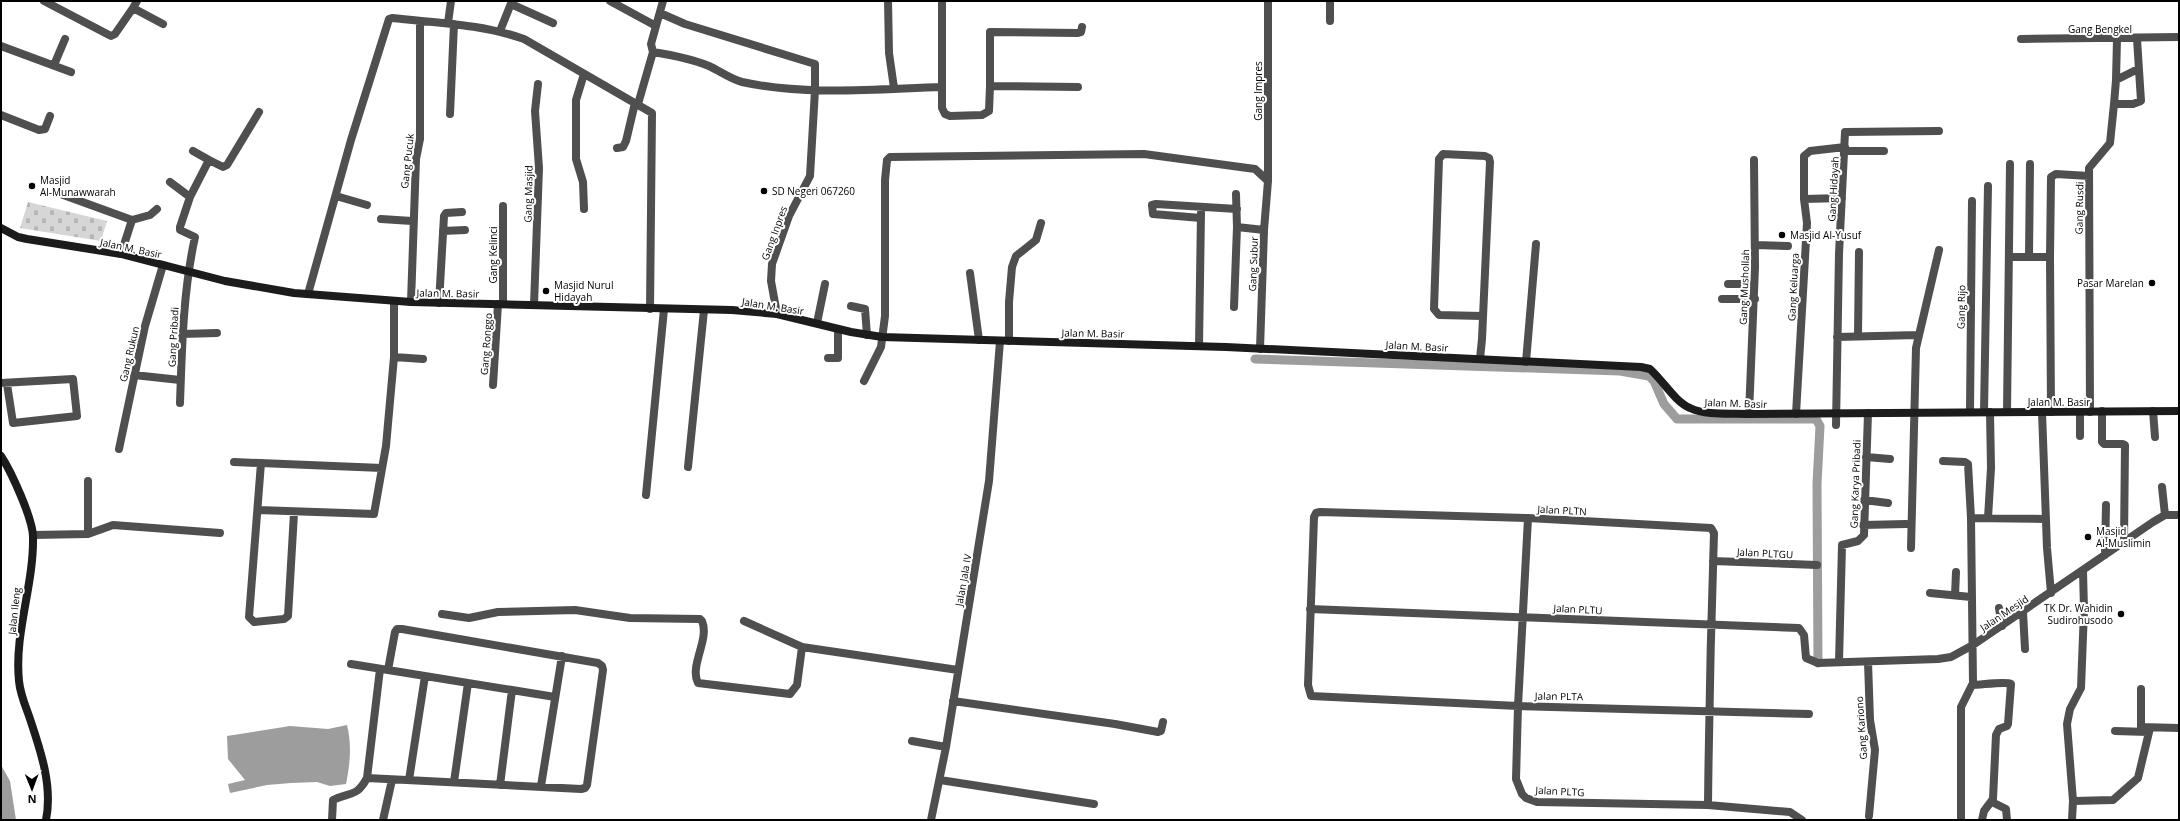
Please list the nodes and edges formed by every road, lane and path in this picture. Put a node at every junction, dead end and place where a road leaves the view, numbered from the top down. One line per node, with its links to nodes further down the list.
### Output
1 (44, 1): 10 (street)
2 (451, 1): 14 (street)
3 (610, 1): 17 (street)
4 (663, 1): 11 (street)
5 (888, 1): 36 (street)
6 (942, 1): 34 (street)
7 (1268, 1): 54 (street, Gang Impres)
8 (1330, 1): 13 (street)
9 (511, 2): 15 (street); 19 (street)
10 (135, 4): 16 (street)
11 (660, 13): 17 (street); 37 (street, Gang Inpres)
12 (420, 21): 14 (street); 59 (street); 74 (street, Gang Pucuk)
13 (1330, 21)
14 (451, 23): 19 (street); 41 (street)
15 (553, 23)
16 (163, 24)
17 (656, 26): 26 (street)
18 (1082, 27): 33 (street)
19 (500, 31): 30 (street)
20 (2179, 37): 23 (street, Gang Bengkel)
21 (2021, 39): 22 (street, Gang Bengkel)
22 (2117, 39): 23 (street, Gang Bengkel); 31 (street, Gang Rusdi)
23 (2137, 39): 28 (street)
24 (65, 40): 27 (street)
25 (1, 46): 27 (street)
26 (653, 52): 37 (street); 38 (street)
27 (54, 65): 29 (street)
28 (2138, 69): 31 (street); 39 (street)
29 (71, 72)
30 (584, 74): 38 (street); 68 (street)
31 (2116, 80): 39 (street, Gang Rusdi)
32 (538, 84): 103 (street, Gang Masjid)
33 (990, 86): 34 (street); 35 (street)
34 (942, 87): 36 (street)
35 (1078, 87)
36 (894, 88): 37 (street)
37 (815, 90): 109 (street, Gang Inpres)
38 (636, 104): 45 (street); 106 (street)
39 (2114, 104): 53 (street, Gang Rusdi)
40 (259, 112): 49 (street)
41 (450, 114)
42 (1, 116): 43 (street)
43 (50, 116)
44 (1939, 131): 46 (street, Gang Hidayah)
45 (617, 148)
46 (1845, 149): 48 (street); 61 (street, Gang Hidayah); 62 (street, Gang Keluarga)
47 (193, 151): 49 (street)
48 (1884, 151)
49 (208, 160): 60 (street)
50 (1754, 160): 82 (street, Gang Mushollah)
51 (2010, 164): 87 (street)
52 (2030, 164): 89 (street)
53 (2089, 176): 88 (street); 144 (street, Gang Rusdi)
54 (1268, 181): 79 (street, Gang Subur); 118 (street)
55 (170, 182): 60 (street)
56 (1988, 186): 139 (street)
57 (55, 192): 73 (street)
58 (1236, 194): 69 (street)
59 (336, 196): 64 (street); 96 (street)
60 (190, 197): 91 (street, Gang Pribadi)
61 (1842, 198): 62 (street); 119 (street, Gang Hidayah)
62 (1804, 199): 150 (street, Gang Keluarga)
63 (1972, 201): 138 (street, Gang Rijo)
64 (367, 205)
65 (503, 206): 102 (street, Gang Kelinci)
66 (1202, 206): 69 (street); 71 (street); 71 (street)
67 (157, 209): 73 (street)
68 (584, 209)
69 (1237, 209): 76 (street)
70 (462, 212): 80 (street)
71 (1201, 218): 123 (street)
72 (381, 219): 74 (street)
73 (132, 220): 86 (street)
74 (412, 221): 100 (street, Gang Pucuk)
75 (1041, 223): 122 (street)
76 (1237, 227): 79 (street); 105 (street)
77 (1, 228): 86 (main road, Jalan M. Basir)
78 (465, 230): 80 (street)
79 (1264, 230): 124 (street, Gang Subur)
80 (443, 231): 101 (street)
81 (1536, 244): 129 (street)
82 (1756, 245): 83 (street); 95 (street, Gang Mushollah)
83 (1788, 246)
84 (1939, 250): 116 (street)
85 (1859, 252): 117 (street)
86 (121, 254): 90 (main road, Jalan M. Basir)
87 (2010, 256): 89 (street); 140 (street)
88 (2050, 256): 89 (street); 142 (street)
89 (2029, 257)
90 (163, 265): 91 (main road, Jalan M. Basir); 130 (street, Gang Rukun)
91 (188, 271): 96 (main road, Jalan M. Basir); 114 (street, Gang Pribadi)
92 (970, 273): 120 (street)
93 (825, 284): 111 (street)
94 (1728, 284): 95 (street)
95 (1754, 284): 98 (street, Gang Mushollah)
96 (308, 294): 99 (main road, Jalan M. Basir)
97 (1722, 299): 98 (street)
98 (1755, 299): 149 (street, Gang Mushollah)
99 (394, 302): 100 (main road, Jalan M. Basir); 125 (street)
100 (411, 302): 101 (main road, Jalan M. Basir)
101 (439, 303): 102 (main road, Jalan M. Basir)
102 (500, 304): 103 (main road, Jalan M. Basir); 134 (street, Gang Ronggo)
103 (534, 305): 106 (main road, Jalan M. Basir)
104 (851, 306): 115 (street)
105 (1234, 307)
106 (650, 309): 107 (main road, Jalan M. Basir)
107 (664, 309): 108 (main road, Jalan M. Basir); 165 (street)
108 (704, 310): 109 (main road, Jalan M. Basir); 161 (street)
109 (777, 314): 111 (main road, Jalan M. Basir)
110 (1482, 316): 110 (street); 128 (street)
111 (817, 323): 112 (main road, Jalan M. Basir)
112 (838, 329): 115 (main road, Jalan M. Basir); 126 (street)
113 (217, 333): 114 (street)
114 (182, 334): 131 (street, Gang Pribadi)
115 (867, 335): 118 (main road, Jalan M. Basir)
116 (1918, 335): 117 (street); 148 (street)
117 (1858, 336): 119 (street)
118 (882, 337): 120 (main road, Jalan M. Basir); 132 (street)
119 (1837, 337): 146 (street, Gang Hidayah)
120 (979, 340): 121 (main road, Jalan M. Basir)
121 (1000, 341): 122 (main road, Jalan M. Basir); 210 (street, Jalan Jala IV)
122 (1009, 341): 123 (main road, Jalan M. Basir)
123 (1199, 346): 124 (main road, Jalan M. Basir)
124 (1260, 349): 128 (main road, Jalan M. Basir)
125 (394, 357): 127 (street); 162 (street)
126 (828, 358)
127 (423, 359)
128 (1480, 359): 129 (main road, Jalan M. Basir)
129 (1526, 362): 149 (main road, Jalan M. Basir)
130 (134, 375): 131 (street); 154 (street, Gang Rukun)
131 (180, 380): 135 (street, Gang Pribadi)
132 (864, 381)
133 (4, 384): 133 (street)
134 (493, 385)
135 (180, 403)
136 (2153, 411): 137 (main road, Jalan M. Basir); 145 (main road, Jalan M. Basir); 153 (street)
137 (2179, 411)
138 (1970, 412): 139 (main road, Jalan M. Basir); 148 (main road, Jalan M. Basir)
139 (1987, 412): 140 (main road, Jalan M. Basir); 175 (street)
140 (2007, 412): 141 (main road, Jalan M. Basir)
141 (2042, 412): 142 (main road, Jalan M. Basir); 176 (street)
142 (2051, 412): 143 (main road, Jalan M. Basir)
143 (2080, 412): 144 (main road, Jalan M. Basir); 152 (street)
144 (2090, 412): 145 (main road, Jalan M. Basir)
145 (2102, 412): 182 (street)
146 (1836, 413): 147 (main road, Jalan M. Basir); 150 (main road, Jalan M. Basir); 151 (street, Gang Hidayah)
147 (1868, 413): 148 (main road, Jalan M. Basir); 156 (street, Gang Karya Pribadi)
148 (1915, 413): 183 (street)
149 (1749, 414): 150 (main road, Jalan M. Basir)
150 (1796, 414)
151 (1836, 425)
152 (2080, 436)
153 (2155, 437)
154 (119, 449)
155 (1, 456): 181 (main road, Jalan Ileng)
156 (1866, 457): 157 (street); 166 (street, Gang Karya Pribadi)
157 (1890, 459)
158 (1943, 461): 174 (street)
159 (234, 462): 160 (street)
160 (261, 463): 162 (street); 169 (street)
161 (688, 467)
162 (382, 468): 170 (street)
163 (88, 482): 180 (street)
164 (2162, 487): 172 (street)
165 (646, 495)
166 (1864, 500): 167 (street); 178 (street, Gang Karya Pribadi)
167 (1888, 502)
168 (2106, 505): 184 (street)
169 (258, 510): 170 (street); 170 (street)
170 (294, 513)
171 (2179, 515): 172 (street, Jalan Mesjid)
172 (2164, 516): 182 (street, Jalan Mesjid)
173 (1528, 518): 185 (street, Jalan PLTN); 194 (street, Jalan PLTN); 197 (street, Jalan PLTG)
174 (1970, 518): 175 (street); 192 (street)
175 (1988, 518): 176 (street)
176 (2046, 519): 189 (street)
177 (1906, 524): 178 (street)
178 (1863, 525): 205 (street, Gang Karya Pribadi)
179 (220, 533): 180 (street)
180 (88, 534): 181 (street)
181 (33, 535): 240 (main road, Jalan Ileng)
182 (2124, 542): 184 (street, Jalan Mesjid)
183 (1911, 548)
184 (2105, 555): 187 (street, Jalan Mesjid)
185 (1713, 560): 186 (street, Jalan PLTGU); 199 (street, Jalan PLTN)
186 (1817, 565)
187 (2083, 571): 189 (street, Jalan Mesjid); 235 (street)
188 (1956, 572): 191 (street)
189 (2051, 593): 195 (street, Jalan Mesjid)
190 (1930, 594): 191 (street)
191 (1955, 595): 192 (street)
192 (1971, 597): 201 (street)
193 (1999, 608): 200 (street)
194 (1310, 609): 197 (street, Jalan PLTU); 216 (street, Jalan PLTN)
195 (2023, 612): 200 (street, Jalan Mesjid); 203 (street)
196 (442, 614): 202 (street)
197 (1523, 617): 199 (street, Jalan PLTU); 219 (street, Jalan PLTG)
198 (744, 621): 202 (street)
199 (1713, 625): 207 (street, Jalan PLTU); 220 (street, Jalan PLTN)
200 (2002, 626): 201 (street, Jalan Mesjid)
201 (1973, 645): 206 (street, Jalan Mesjid); 213 (street)
202 (802, 647): 210 (street)
203 (2025, 649)
204 (562, 656): 209 (street); 217 (street); 234 (street)
205 (1839, 662): 206 (street, Jalan Mesjid); 207 (street, Jalan Mesjid)
206 (1868, 662): 239 (street, Gang Kariono)
207 (1818, 663)
208 (351, 664): 209 (street)
209 (384, 669): 211 (street); 228 (street)
210 (958, 670): 218 (street, Jalan Jala IV)
211 (425, 676): 212 (street); 230 (street)
212 (468, 683): 215 (street); 232 (street)
213 (1972, 685): 236 (street); 245 (street)
214 (2141, 689): 224 (street)
215 (512, 690): 217 (street); 233 (street)
216 (1309, 694): 219 (street, Jalan PLTA)
217 (555, 697): 234 (street)
218 (953, 701): 222 (street); 227 (street, Jalan Jala IV)
219 (1518, 706): 220 (street, Jalan PLTA); 238 (street, Jalan PLTG)
220 (1710, 710): 221 (street, Jalan PLTA); 238 (street, Jalan PLTN)
221 (1809, 714)
222 (1163, 722)
223 (2179, 728): 224 (street)
224 (2147, 729): 225 (street); 235 (street)
225 (2115, 731)
226 (912, 741): 227 (street)
227 (946, 747): 231 (street, Jalan Jala IV)
228 (367, 778): 229 (street); 241 (street)
229 (392, 780): 230 (street); 242 (street)
230 (409, 780): 232 (street)
231 (940, 780): 237 (street); 243 (street, Jalan Jala IV)
232 (454, 782): 233 (street)
233 (500, 785): 234 (street)
234 (542, 786)
235 (2073, 801): 248 (street)
236 (1992, 802): 246 (street); 247 (street)
237 (1094, 804)
238 (1708, 805): 244 (street, Jalan PLTG)
239 (1869, 816)
240 (46, 820)
241 (332, 820)
242 (383, 820)
243 (931, 820)
244 (1802, 820)
245 (1961, 820)
246 (1982, 820)
247 (2007, 820)
248 (2072, 820)

